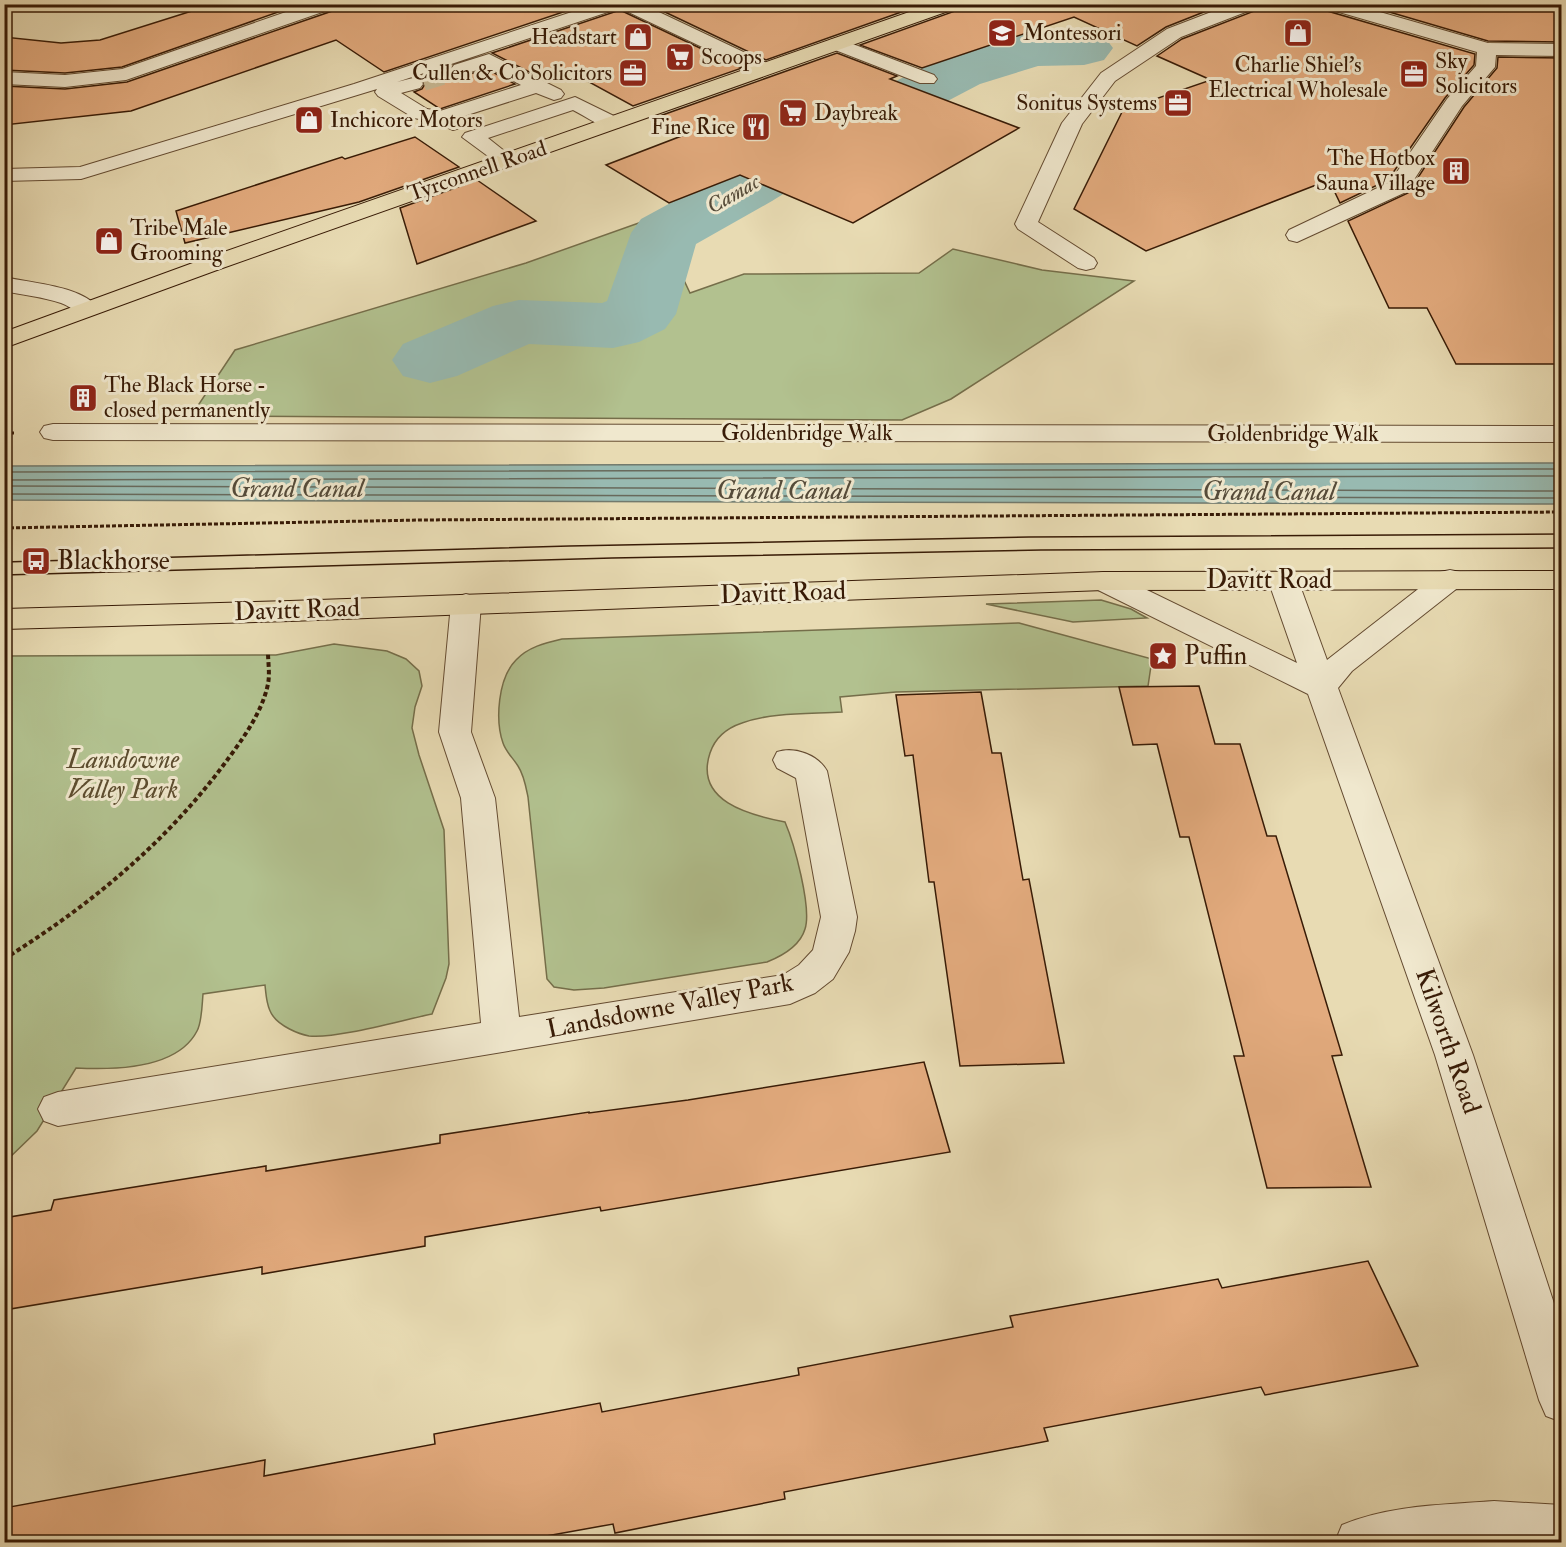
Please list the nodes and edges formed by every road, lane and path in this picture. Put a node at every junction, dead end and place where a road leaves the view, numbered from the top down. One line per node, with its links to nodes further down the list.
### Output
1 (328, 4): 12 (street)
2 (615, 4): 21 (street)
3 (626, 4): 11 (street)
4 (951, 4): 7 (main road, Tyrconnell Road)
5 (1250, 4): 23 (street)
6 (1331, 4): 8 (street)
7 (837, 44): 11 (main road, Tyrconnell Road); 13 (street)
8 (1487, 49): 9 (street); 22 (street)
9 (1562, 50)
10 (461, 69): 15 (street)
11 (764, 69): 18 (main road, Tyrconnell Road)
12 (4, 78)
13 (927, 79)
14 (423, 81): 17 (street)
15 (546, 90): 16 (street); 17 (street)
16 (575, 103): 18 (street); 19 (street)
17 (447, 120): 19 (street)
18 (613, 123): 20 (main road, Tyrconnell Road)
19 (472, 137): 20 (street)
20 (507, 161): 25 (main road, Tyrconnell Road)
21 (4, 175)
22 (1297, 236)
23 (1086, 263)
24 (4, 284): 25 (street)
25 (87, 309): 26 (main road, Tyrconnell Road)
26 (4, 341)
27 (52, 432): 28 (street, Goldenbridge Walk)
28 (1562, 434)
29 (1562, 512): 30 (path)
30 (4, 528)
31 (1450, 579): 32 (main road, Davitt Road); 33 (main road, Davitt Road); 38 (street)
32 (1562, 579)
33 (1283, 580): 34 (main road, Davitt Road); 38 (street, Kilworth Road)
34 (1104, 581): 35 (main road, Davitt Road); 38 (street)
35 (466, 604): 36 (main road, Davitt Road); 41 (street)
36 (4, 619)
37 (268, 642): 40 (path)
38 (1321, 687): 43 (street, Kilworth Road)
39 (789, 760): 41 (street, Landsdowne Valley Park)
40 (4, 959)
41 (501, 1036): 42 (street, Landsdowne Valley Park)
42 (58, 1109)
43 (1562, 1400)
44 (1562, 1529): 45 (street)
45 (1359, 1542)

